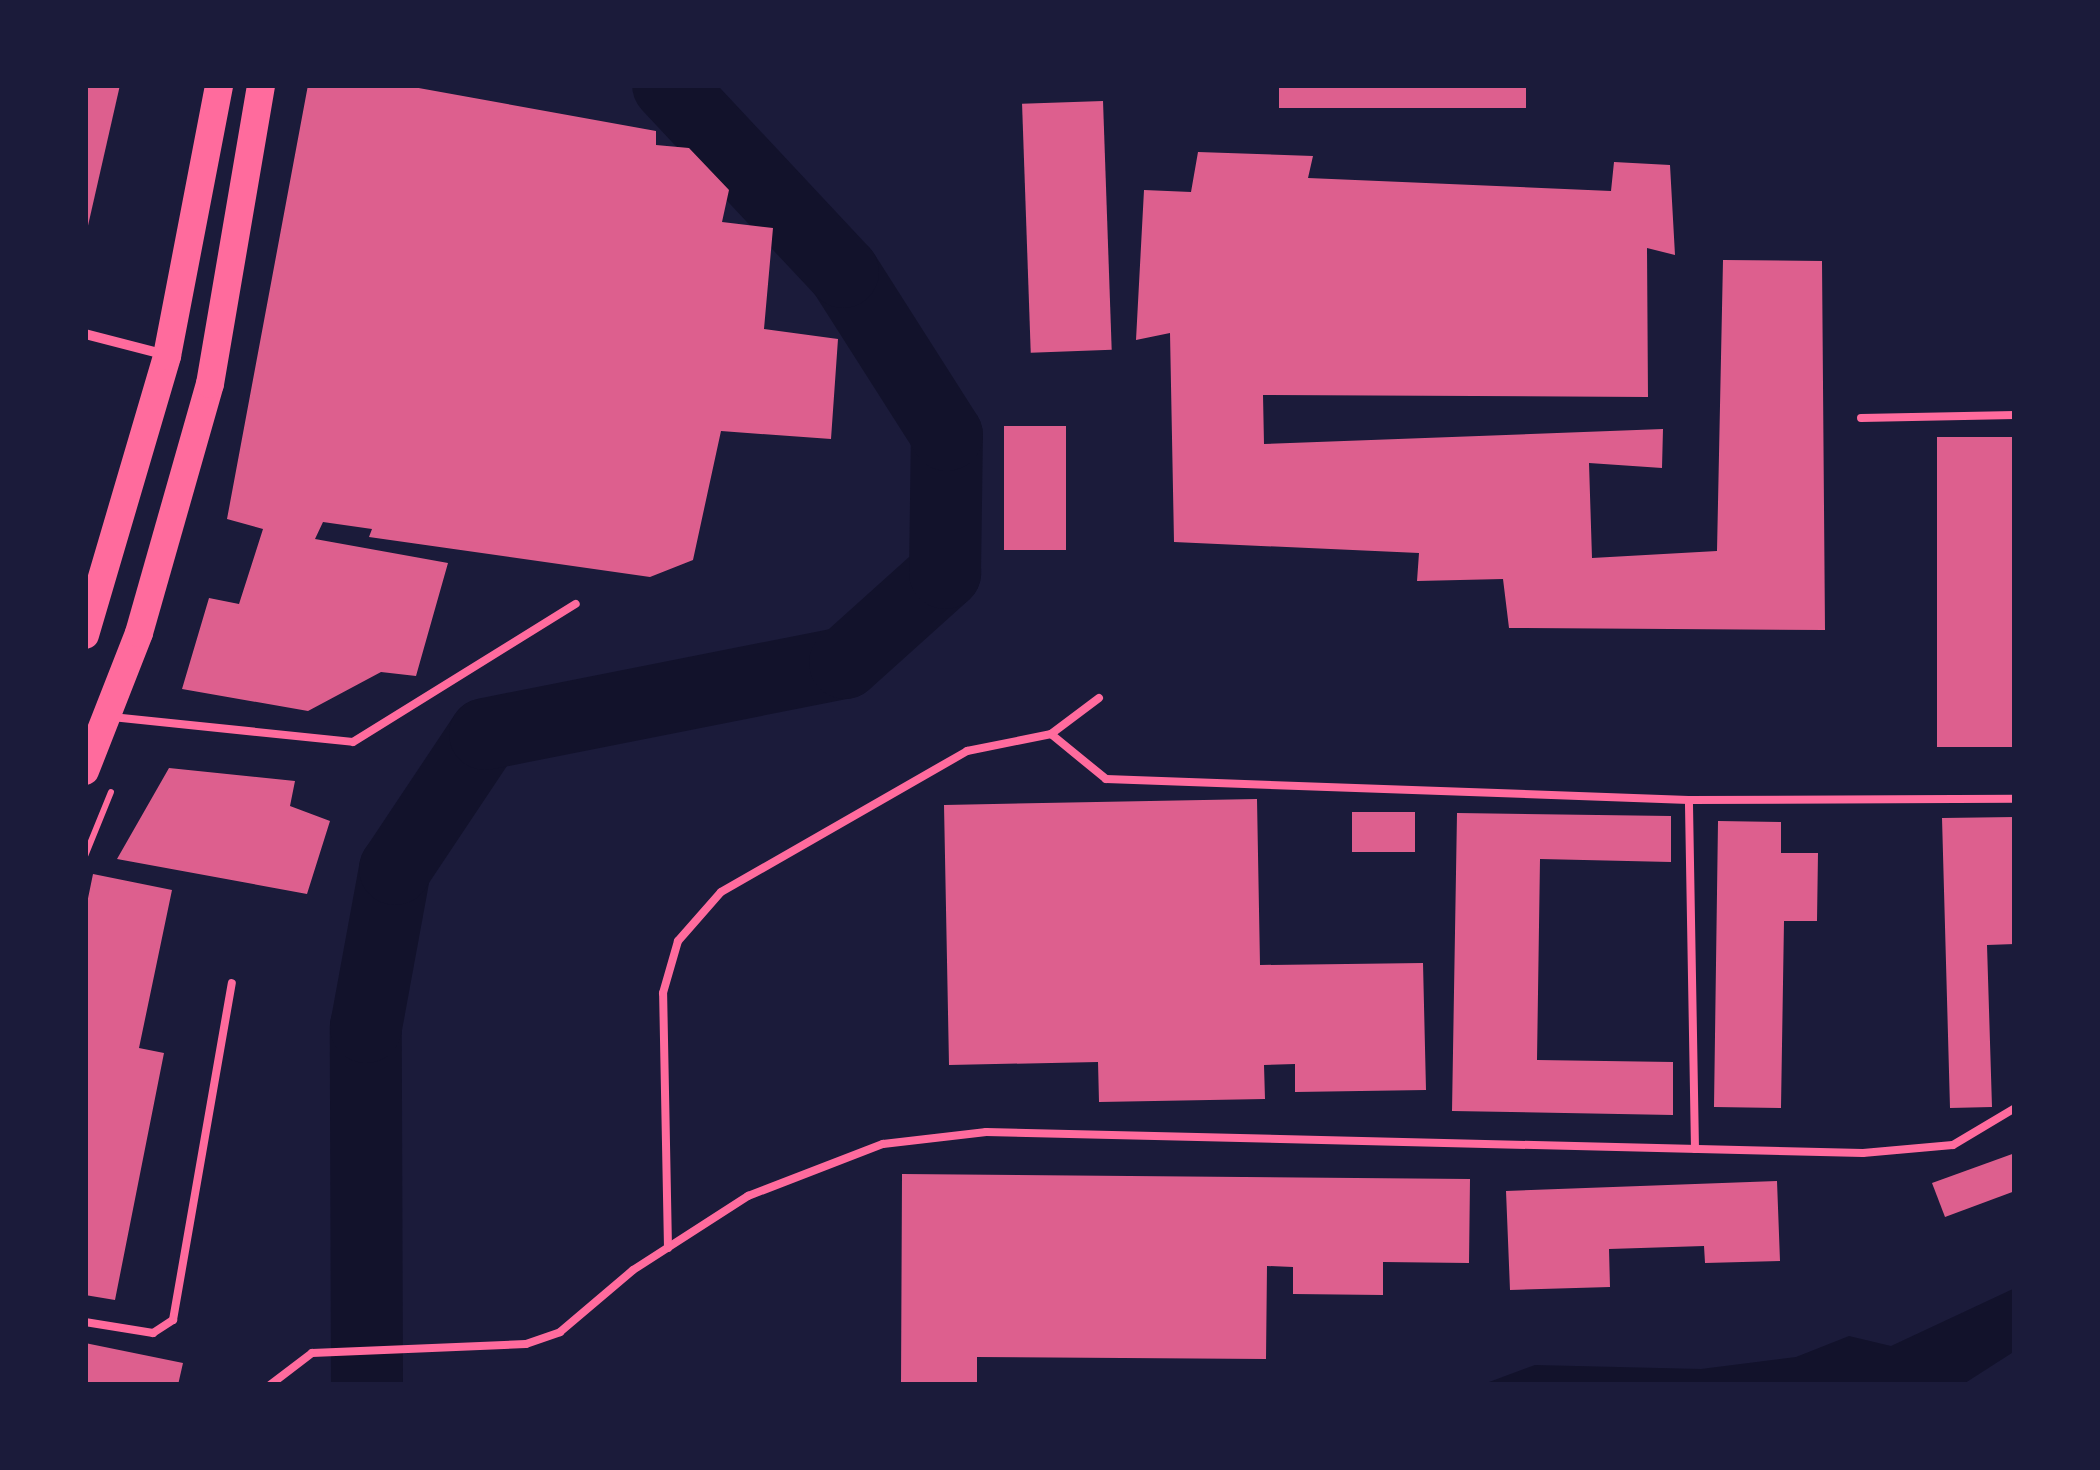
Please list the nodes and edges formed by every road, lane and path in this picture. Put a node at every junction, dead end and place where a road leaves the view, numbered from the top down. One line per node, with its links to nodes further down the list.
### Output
1 (219, 85): 4 (highway)
2 (262, 85): 10 (highway)
3 (85, 334): 4 (street)
4 (167, 356): 8 (highway)
5 (2015, 414): 6 (lane)
6 (1861, 418)
7 (576, 604): 10 (lane)
8 (85, 634)
9 (1099, 698): 11 (lane)
10 (107, 716): 12 (highway)
11 (1051, 734): 14 (lane); 18 (lane)
12 (85, 772)
13 (2015, 799): 14 (lane)
14 (1689, 800): 17 (lane)
15 (232, 982): 19 (lane)
16 (2015, 1108): 17 (lane)
17 (1695, 1149): 18 (lane)
18 (668, 1248): 20 (lane)
19 (85, 1322)
20 (270, 1385)

